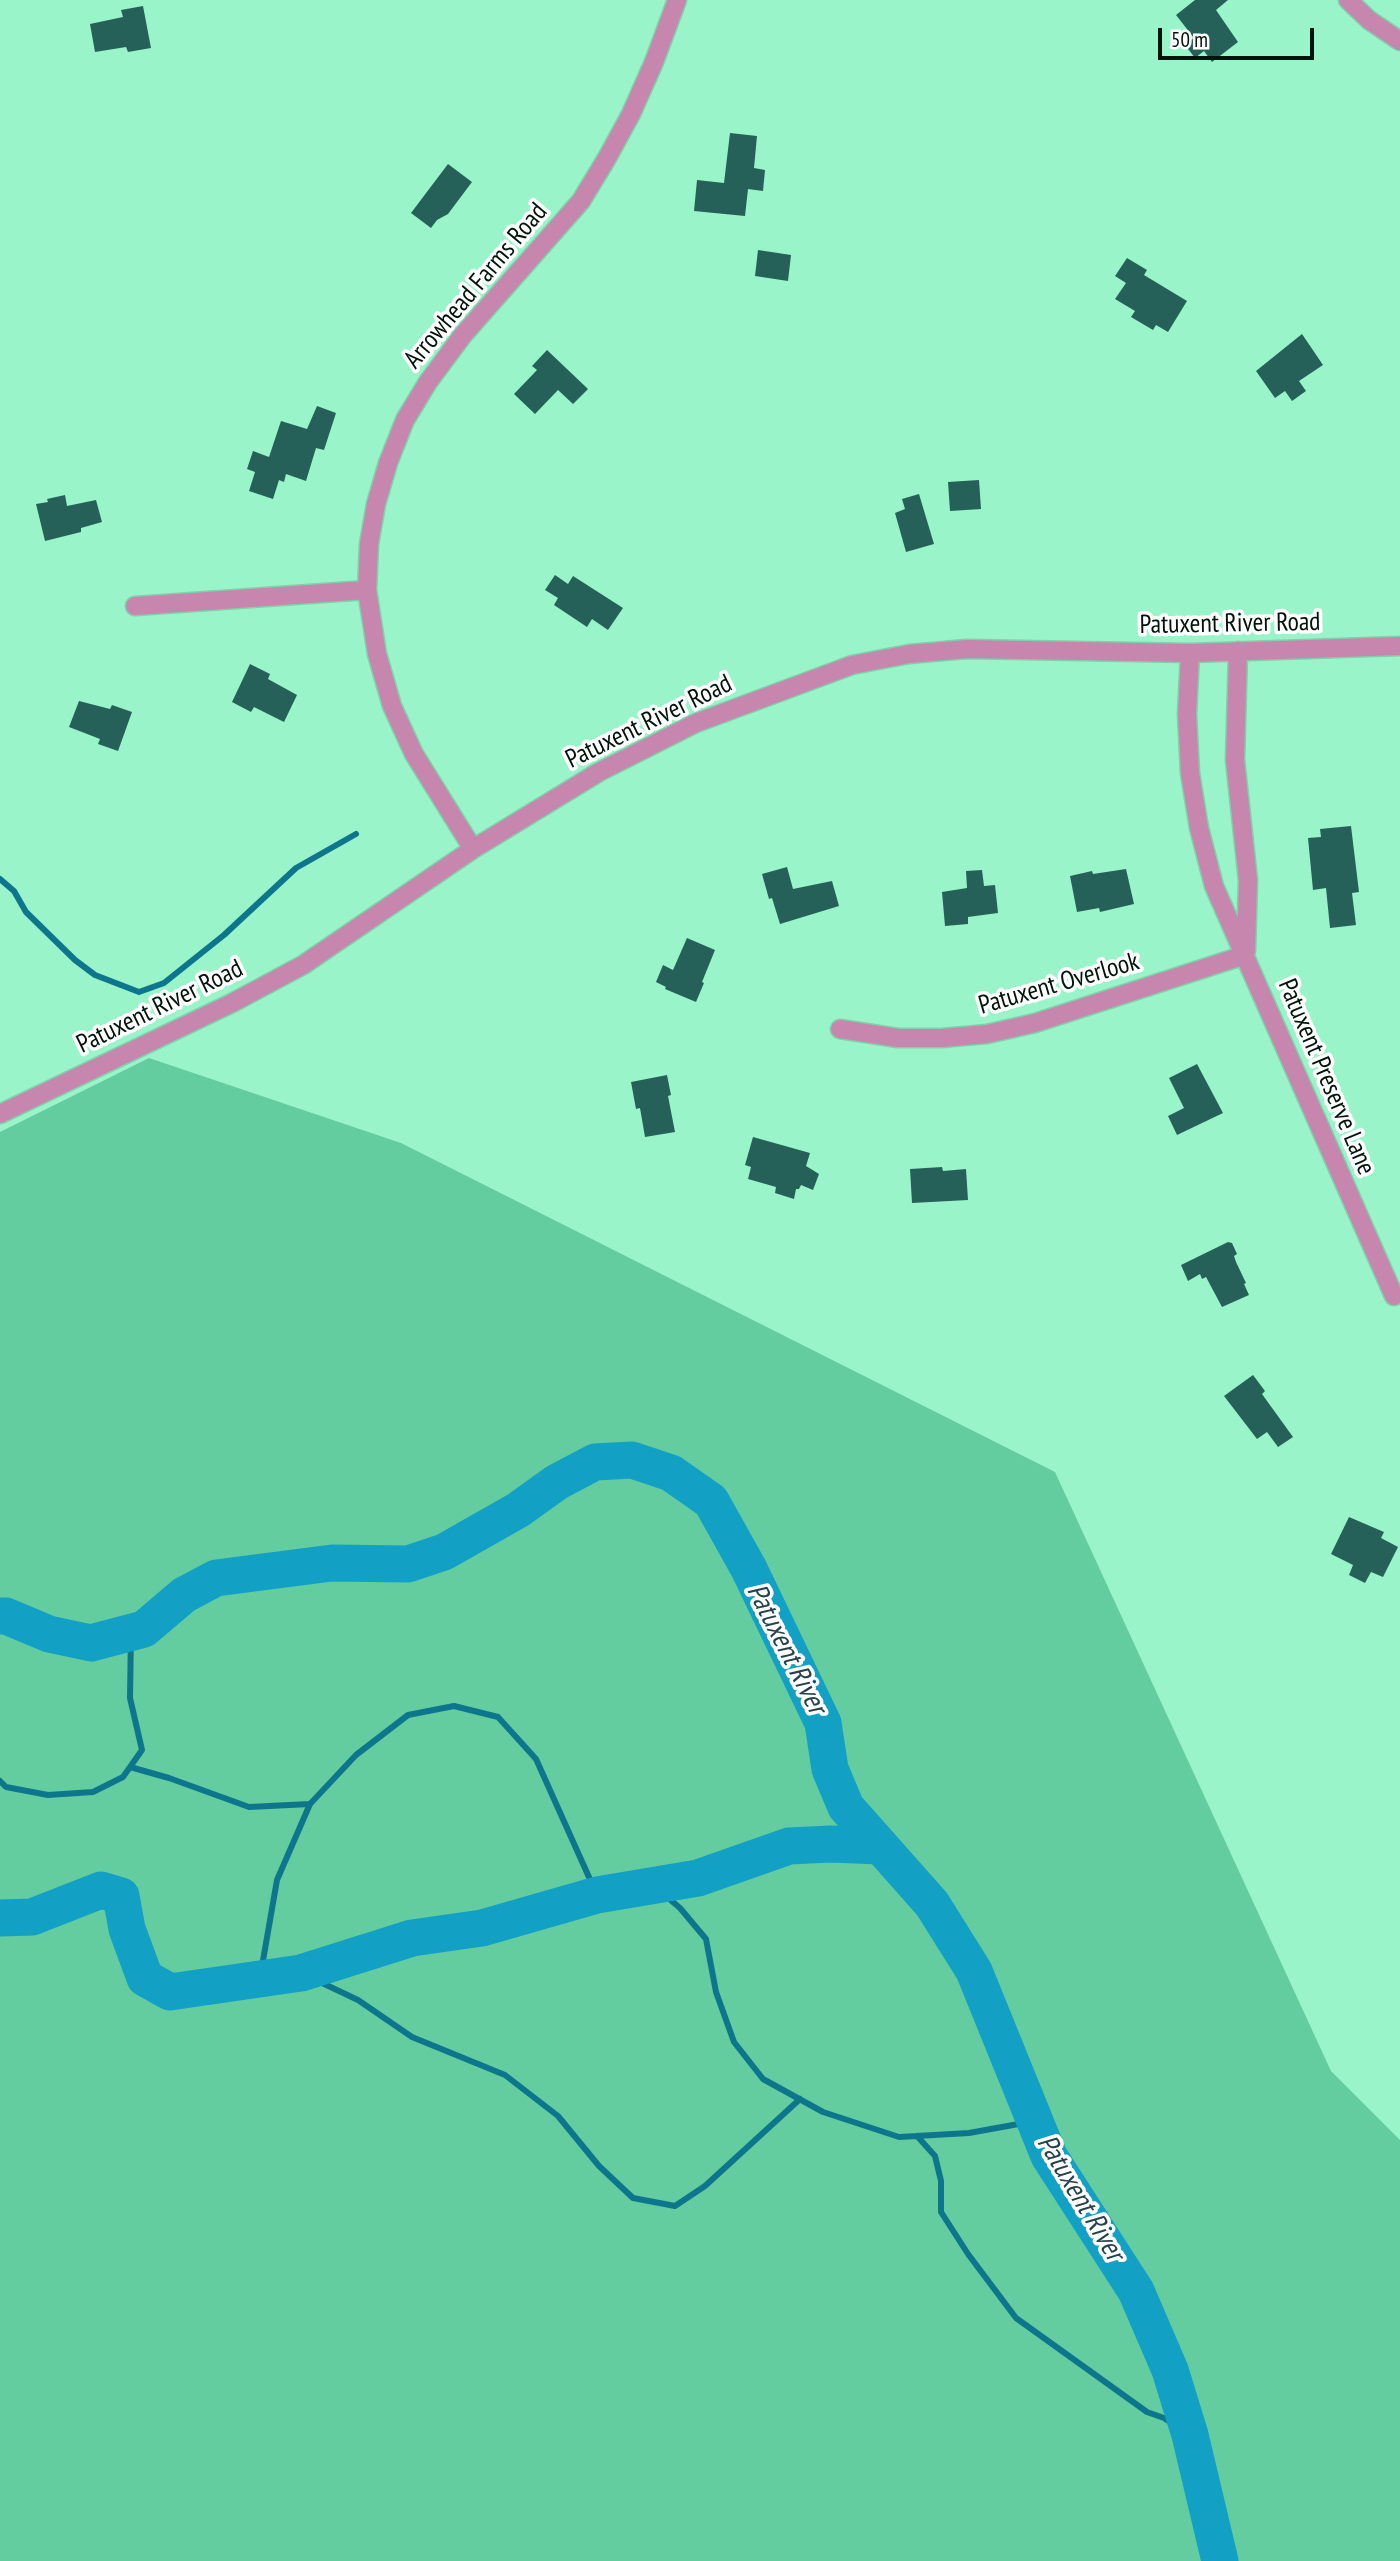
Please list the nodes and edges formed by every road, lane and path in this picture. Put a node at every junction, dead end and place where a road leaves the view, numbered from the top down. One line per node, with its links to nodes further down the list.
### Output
1 (677, 0): 4 (street, Arrowhead Farms Road)
2 (1348, 0): 3 (street)
3 (1400, 41)
4 (368, 590): 5 (street); 9 (street, Arrowhead Farms Road)
5 (135, 606)
6 (1400, 646): 7 (street, Patuxent River Road)
7 (1238, 651): 8 (street, Patuxent River Road); 10 (street, Patuxent Preserve Lane)
8 (1190, 653): 9 (street, Patuxent River Road); 10 (street, Patuxent Preserve Lane)
9 (473, 849): 12 (street, Patuxent River Road)
10 (1245, 954): 11 (street, Patuxent Overlook); 13 (street, Patuxent Preserve Lane)
11 (840, 1029)
12 (0, 1114)
13 (1394, 1296)

